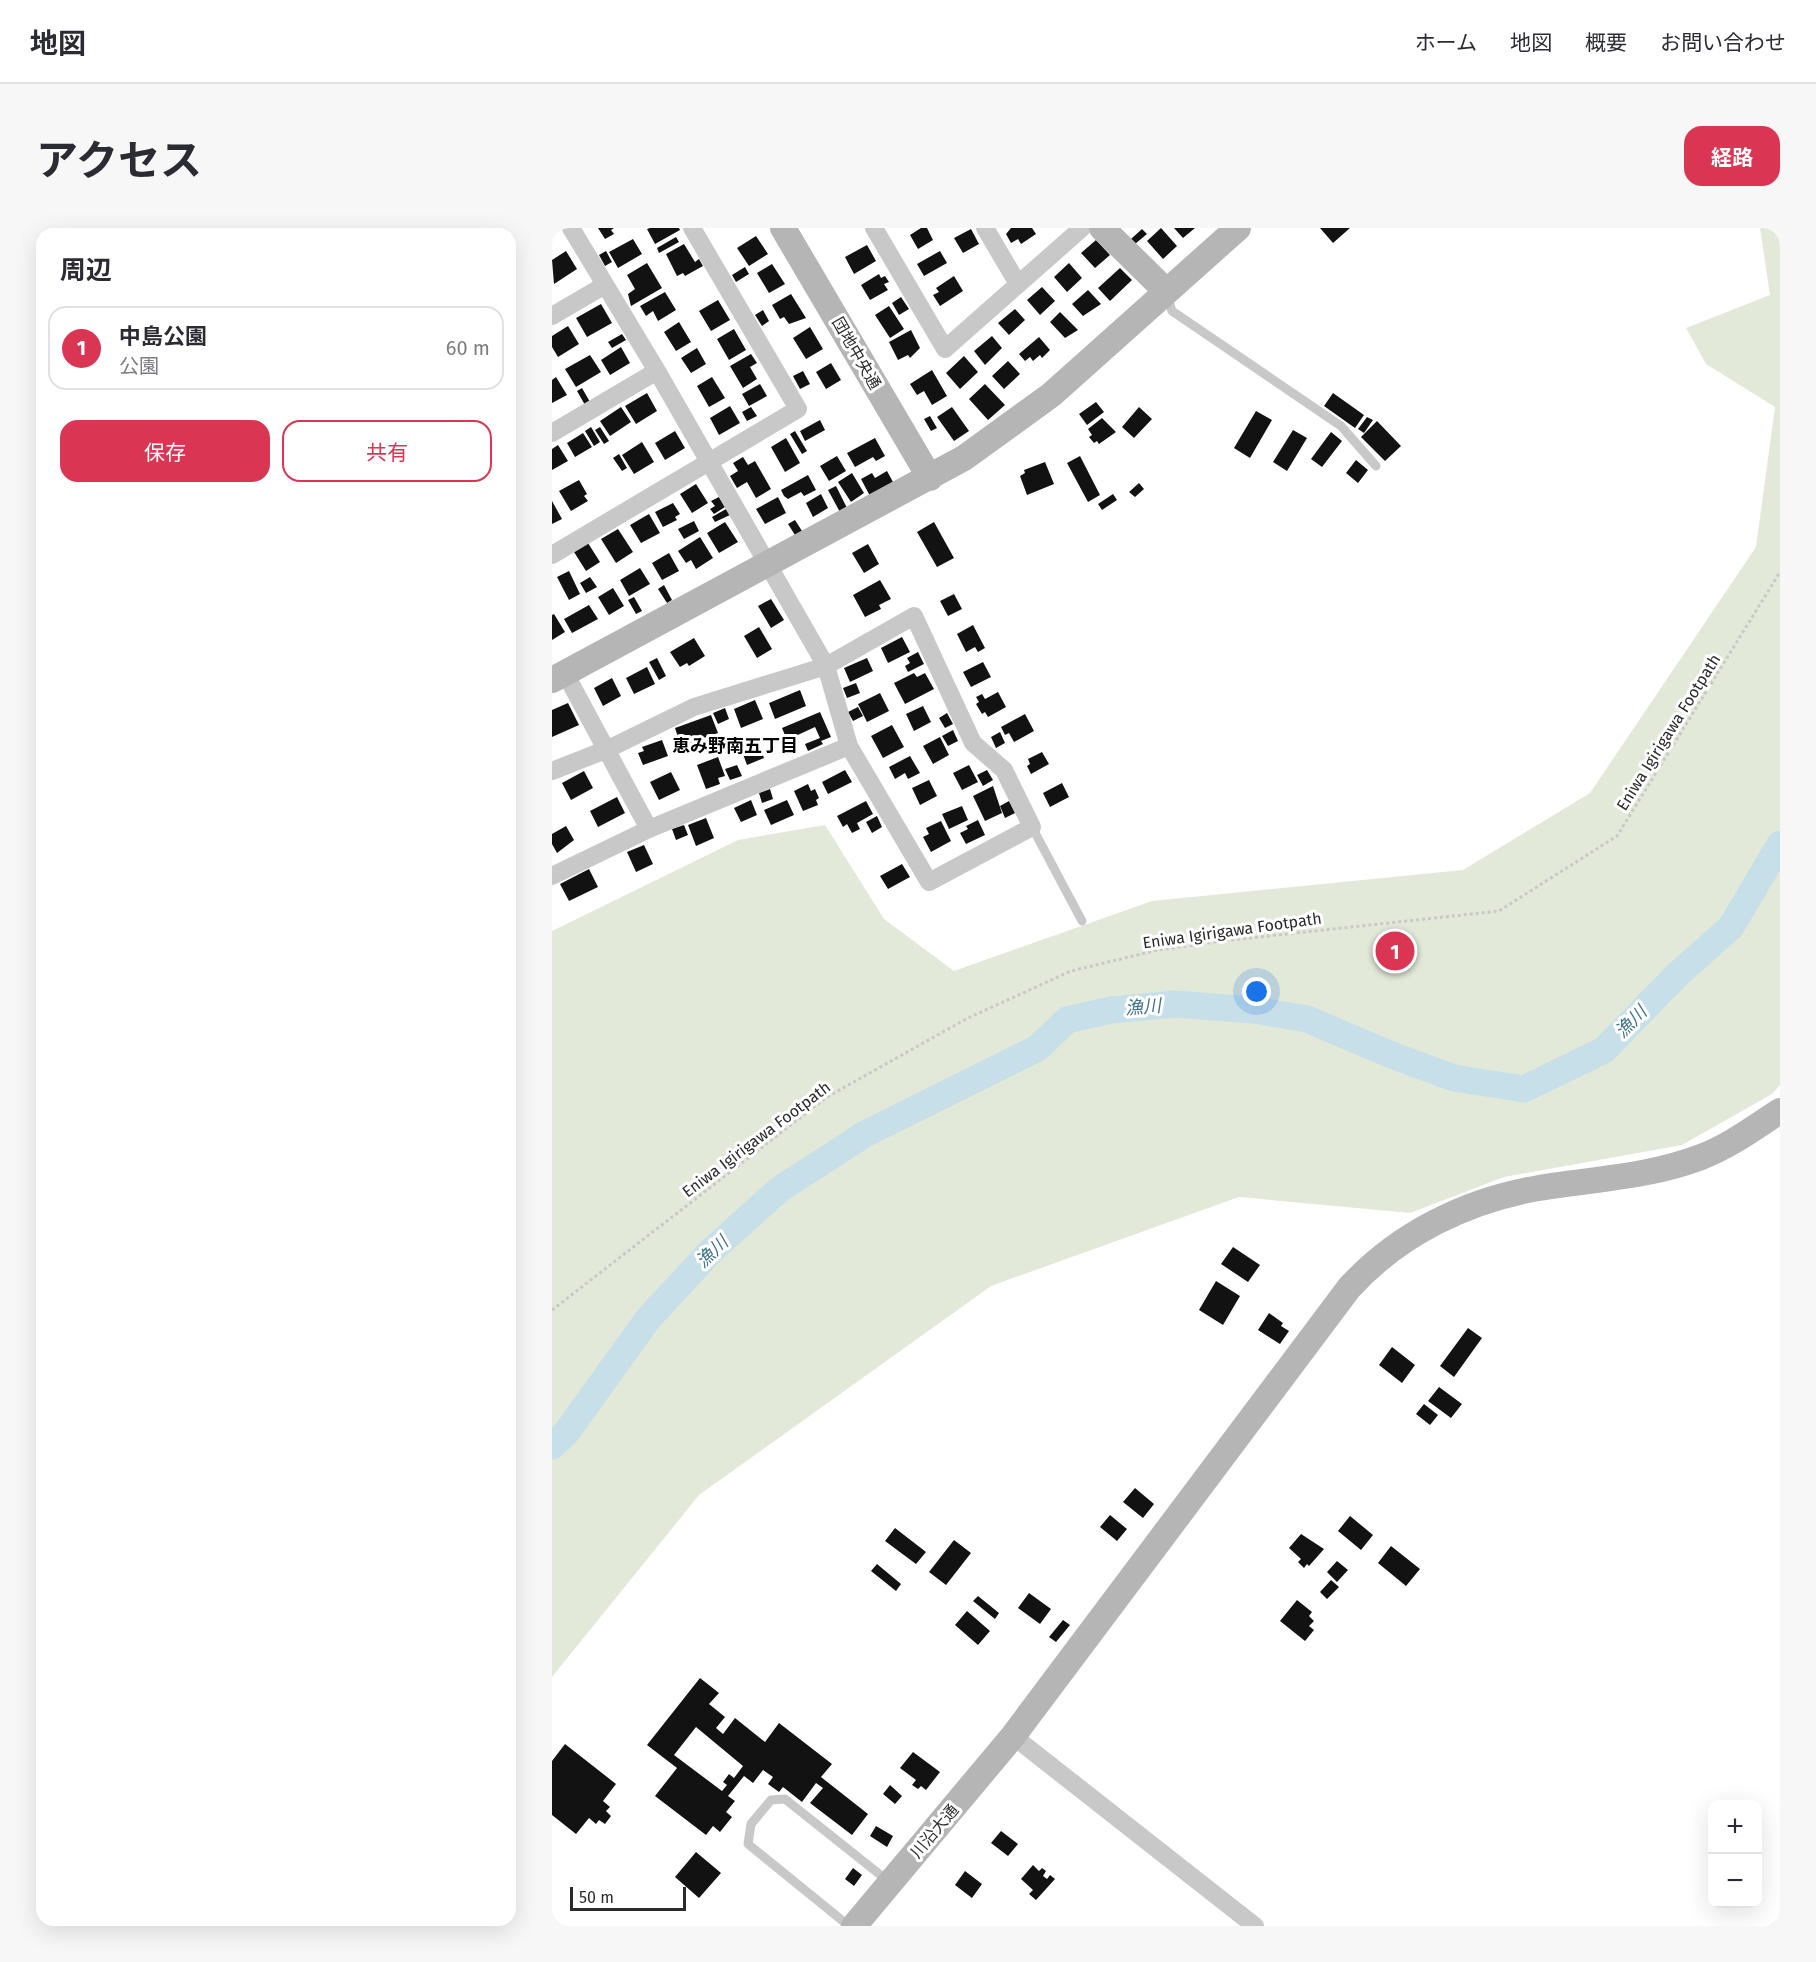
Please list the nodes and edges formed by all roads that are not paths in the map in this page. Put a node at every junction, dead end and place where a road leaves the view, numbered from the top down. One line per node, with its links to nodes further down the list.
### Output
1 (571, 228): 10 (street)
2 (692, 228): 15 (street)
3 (783, 228): 17 (street, 団地中央通)
4 (874, 228): 9 (street)
5 (986, 228): 9 (street)
6 (1082, 228): 9 (street)
7 (1102, 228): 11 (street)
8 (1238, 228): 11 (street)
9 (1018, 284)
10 (605, 285): 12 (street); 13 (street)
11 (1166, 291): 16 (lane); 17 (street)
12 (552, 316)
13 (657, 371): 14 (street); 15 (street)
14 (552, 433)
15 (709, 463): 18 (street); 19 (street)
16 (1376, 466)
17 (930, 478): 19 (street)
18 (552, 555)
19 (769, 566): 20 (street); 21 (street)
20 (826, 666): 22 (street); 23 (street); 25 (street)
21 (559, 676): 23 (street)
22 (849, 746): 25 (street); 26 (street)
23 (608, 749): 24 (street); 26 (street)
24 (552, 771)
25 (1032, 827): 28 (lane)
26 (649, 830): 27 (street)
27 (552, 876)
28 (1082, 921)
29 (1780, 1111): 30 (street, 川沿大通)
30 (1013, 1736): 31 (street, 川沿大通); 34 (street)
31 (890, 1883): 32 (lane); 33 (street, 川沿大通)
32 (849, 1926)
33 (854, 1926)
34 (1255, 1926)

